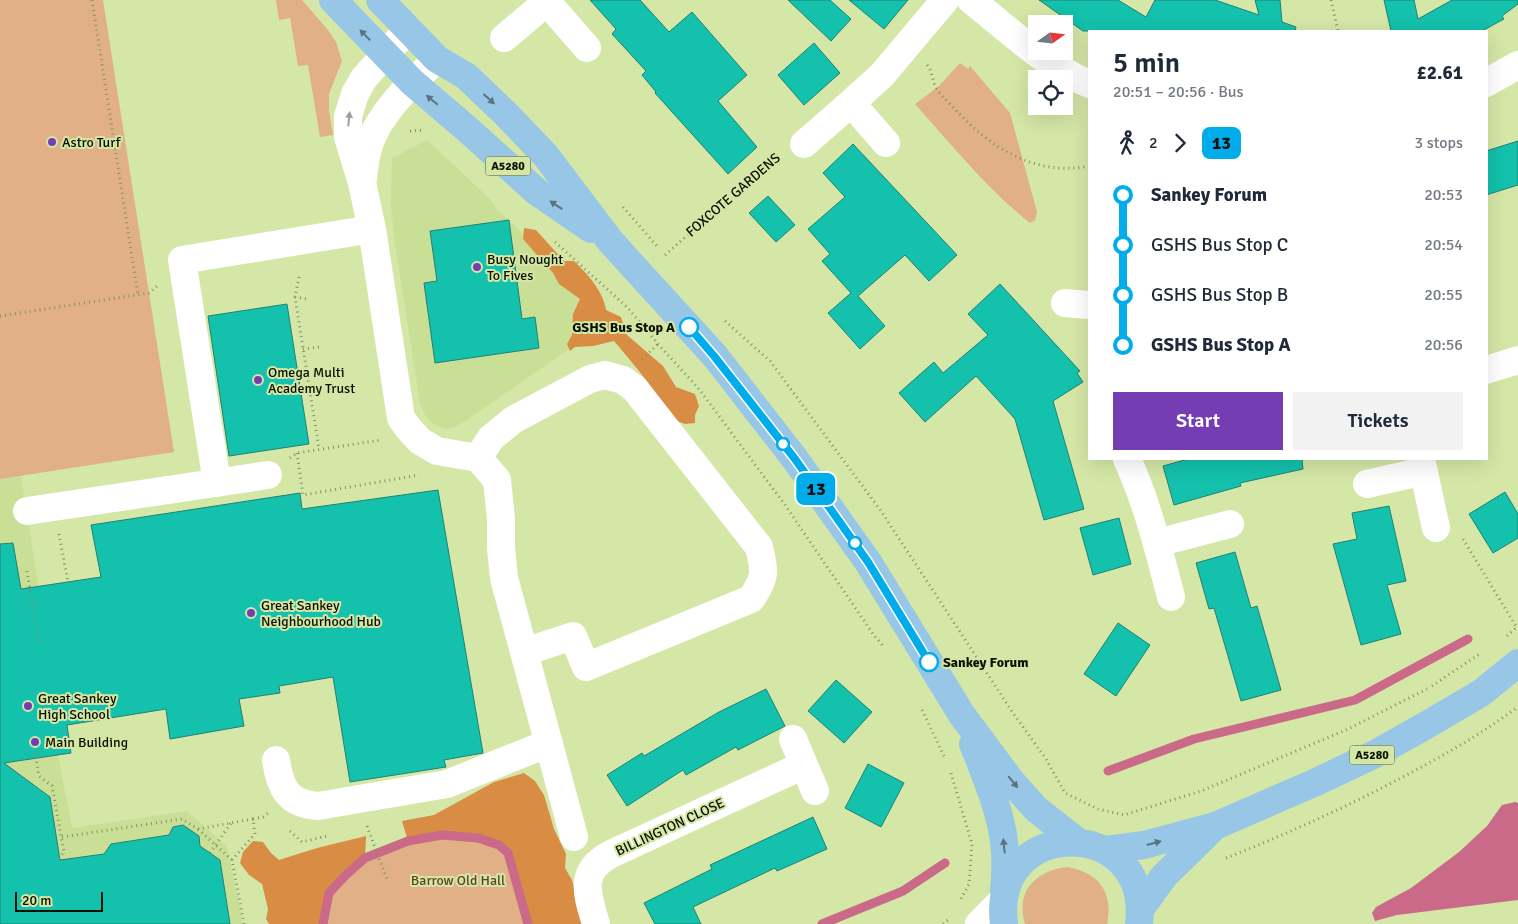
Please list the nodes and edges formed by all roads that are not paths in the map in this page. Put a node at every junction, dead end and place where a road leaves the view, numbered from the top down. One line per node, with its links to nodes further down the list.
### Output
1 (334, 0): 9 (main road, A5280, one-way to 1)
2 (380, 0): 6 (main road, A5280)
3 (944, 0): 15 (street)
4 (972, 0): 14 (street)
5 (548, 1): 7 (street); 8 (street)
6 (408, 29): 9 (street); 10 (main road, A5280)
7 (504, 38)
8 (587, 48)
9 (384, 54): 12 (main road, A5280); 18 (street, one-way to 9)
10 (437, 59): 12 (street); 20 (main road, A5280, one-way to 20)
11 (1518, 65): 13 (street)
12 (412, 82): 18 (street); 20 (main road, A5280, one-way to 12)
13 (1488, 82)
14 (1088, 84)
15 (850, 103): 16 (street); 17 (street)
16 (886, 143)
17 (804, 144)
18 (362, 183): 19 (street)
19 (372, 229): 23 (street); 27 (street)
20 (611, 242): 36 (main road, A5280)
21 (1518, 360): 22 (street)
22 (1488, 369)
23 (469, 457): 34 (street); 34 (street)
24 (1127, 460): 32 (street)
25 (1422, 465): 28 (street); 31 (street)
26 (268, 475): 27 (street)
27 (217, 483): 29 (street)
28 (1367, 484)
29 (27, 511)
30 (1230, 524): 32 (street)
31 (1436, 528)
32 (1157, 544): 33 (street)
33 (1171, 597)
34 (524, 652): 38 (street)
35 (1518, 663): 42 (main road, A5280)
36 (962, 715): 44 (main road, A5280, one-way to 44); 46 (main road, A5280, one-way to 36)
37 (793, 739): 40 (street)
38 (549, 743): 39 (street); 43 (street)
39 (276, 760)
40 (804, 765): 41 (street); 48 (street, BILLINGTON CLOSE)
41 (815, 791)
42 (1215, 826): 45 (main road, A5280, one-way to 42); 47 (main road, A5280)
43 (574, 837)
44 (1078, 842): 45 (main road, A5280); 46 (main road, A5280)
45 (1106, 850): 47 (main road, A5280)
46 (1004, 906): 49 (street)
47 (1140, 916)
48 (596, 924)
49 (979, 924)

